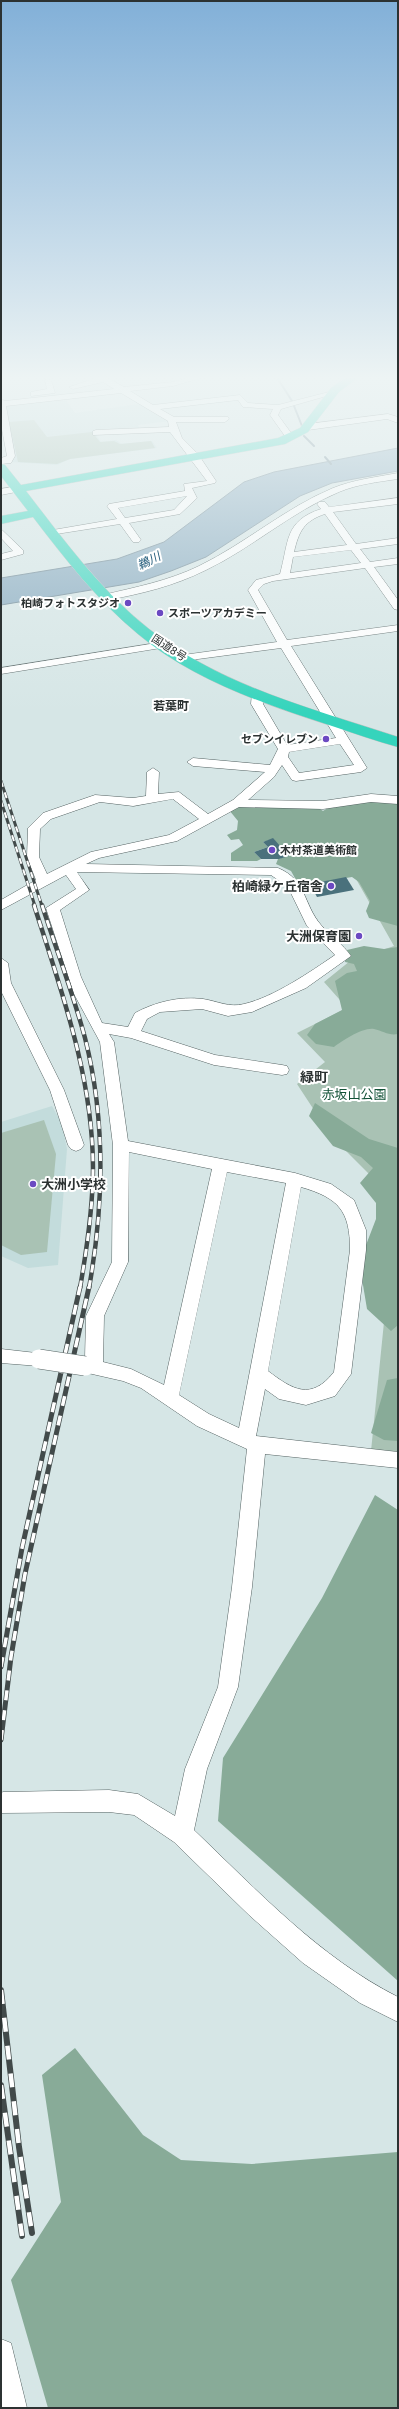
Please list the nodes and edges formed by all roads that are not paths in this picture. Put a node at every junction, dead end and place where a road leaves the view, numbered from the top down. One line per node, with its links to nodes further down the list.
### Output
1 (21, 488): 4 (highway)
2 (188, 488): 6 (street)
3 (343, 488): 22 (street)
4 (18, 489): 5 (street); 9 (highway, 国道8号)
5 (1, 492)
6 (190, 494): 11 (street); 11 (street)
7 (398, 501): 8 (street)
8 (324, 507): 16 (street); 17 (street)
9 (36, 513): 10 (highway); 13 (highway, 国道8号)
10 (1, 520)
11 (123, 521): 13 (street); 14 (street)
12 (1, 532): 18 (street)
13 (53, 533): 22 (highway, 国道8号)
14 (136, 540)
15 (398, 541): 16 (street)
16 (353, 547): 17 (street); 20 (street)
17 (290, 555): 21 (street)
18 (1, 557)
19 (398, 560): 20 (street)
20 (366, 565): 21 (street); 23 (street)
21 (284, 576): 25 (street)
22 (107, 596): 26 (highway, 国道8号)
23 (398, 608)
24 (398, 628): 25 (street)
25 (284, 644): 27 (street); 30 (street)
26 (163, 645): 27 (highway, 国道8号); 28 (street)
27 (183, 658): 29 (highway, 国道8号)
28 (1, 671)
29 (256, 694): 30 (highway, 国道8号); 33 (street)
30 (332, 720): 31 (street); 32 (highway, 国道8号)
31 (344, 740): 33 (street); 33 (street)
32 (398, 742)
33 (283, 753): 35 (street)
34 (193, 762): 35 (street)
35 (273, 769): 39 (street)
36 (153, 772): 37 (street)
37 (152, 798): 40 (street); 42 (street)
38 (398, 800): 39 (street)
39 (237, 803): 40 (street)
40 (206, 818): 41 (street)
41 (68, 868): 42 (street); 45 (street); 46 (street)
42 (44, 882): 43 (street)
43 (1, 906)
44 (1, 963): 48 (street)
45 (97, 1028): 46 (street); 49 (street)
46 (132, 1033): 47 (street)
47 (282, 1070)
48 (76, 1145)
49 (121, 1145): 50 (street); 53 (street)
50 (221, 1164): 51 (street); 55 (street)
51 (295, 1179): 54 (street); 54 (street)
52 (1, 1356): 53 (street, bridge)
53 (89, 1367): 55 (street)
54 (258, 1373): 56 (street)
55 (170, 1397): 56 (street)
56 (251, 1443): 57 (street); 59 (street)
57 (398, 1460)
58 (3, 1803): 59 (street)
59 (182, 1834): 60 (street)
60 (398, 2010)
61 (1, 2354): 62 (street)
62 (13, 2408)

